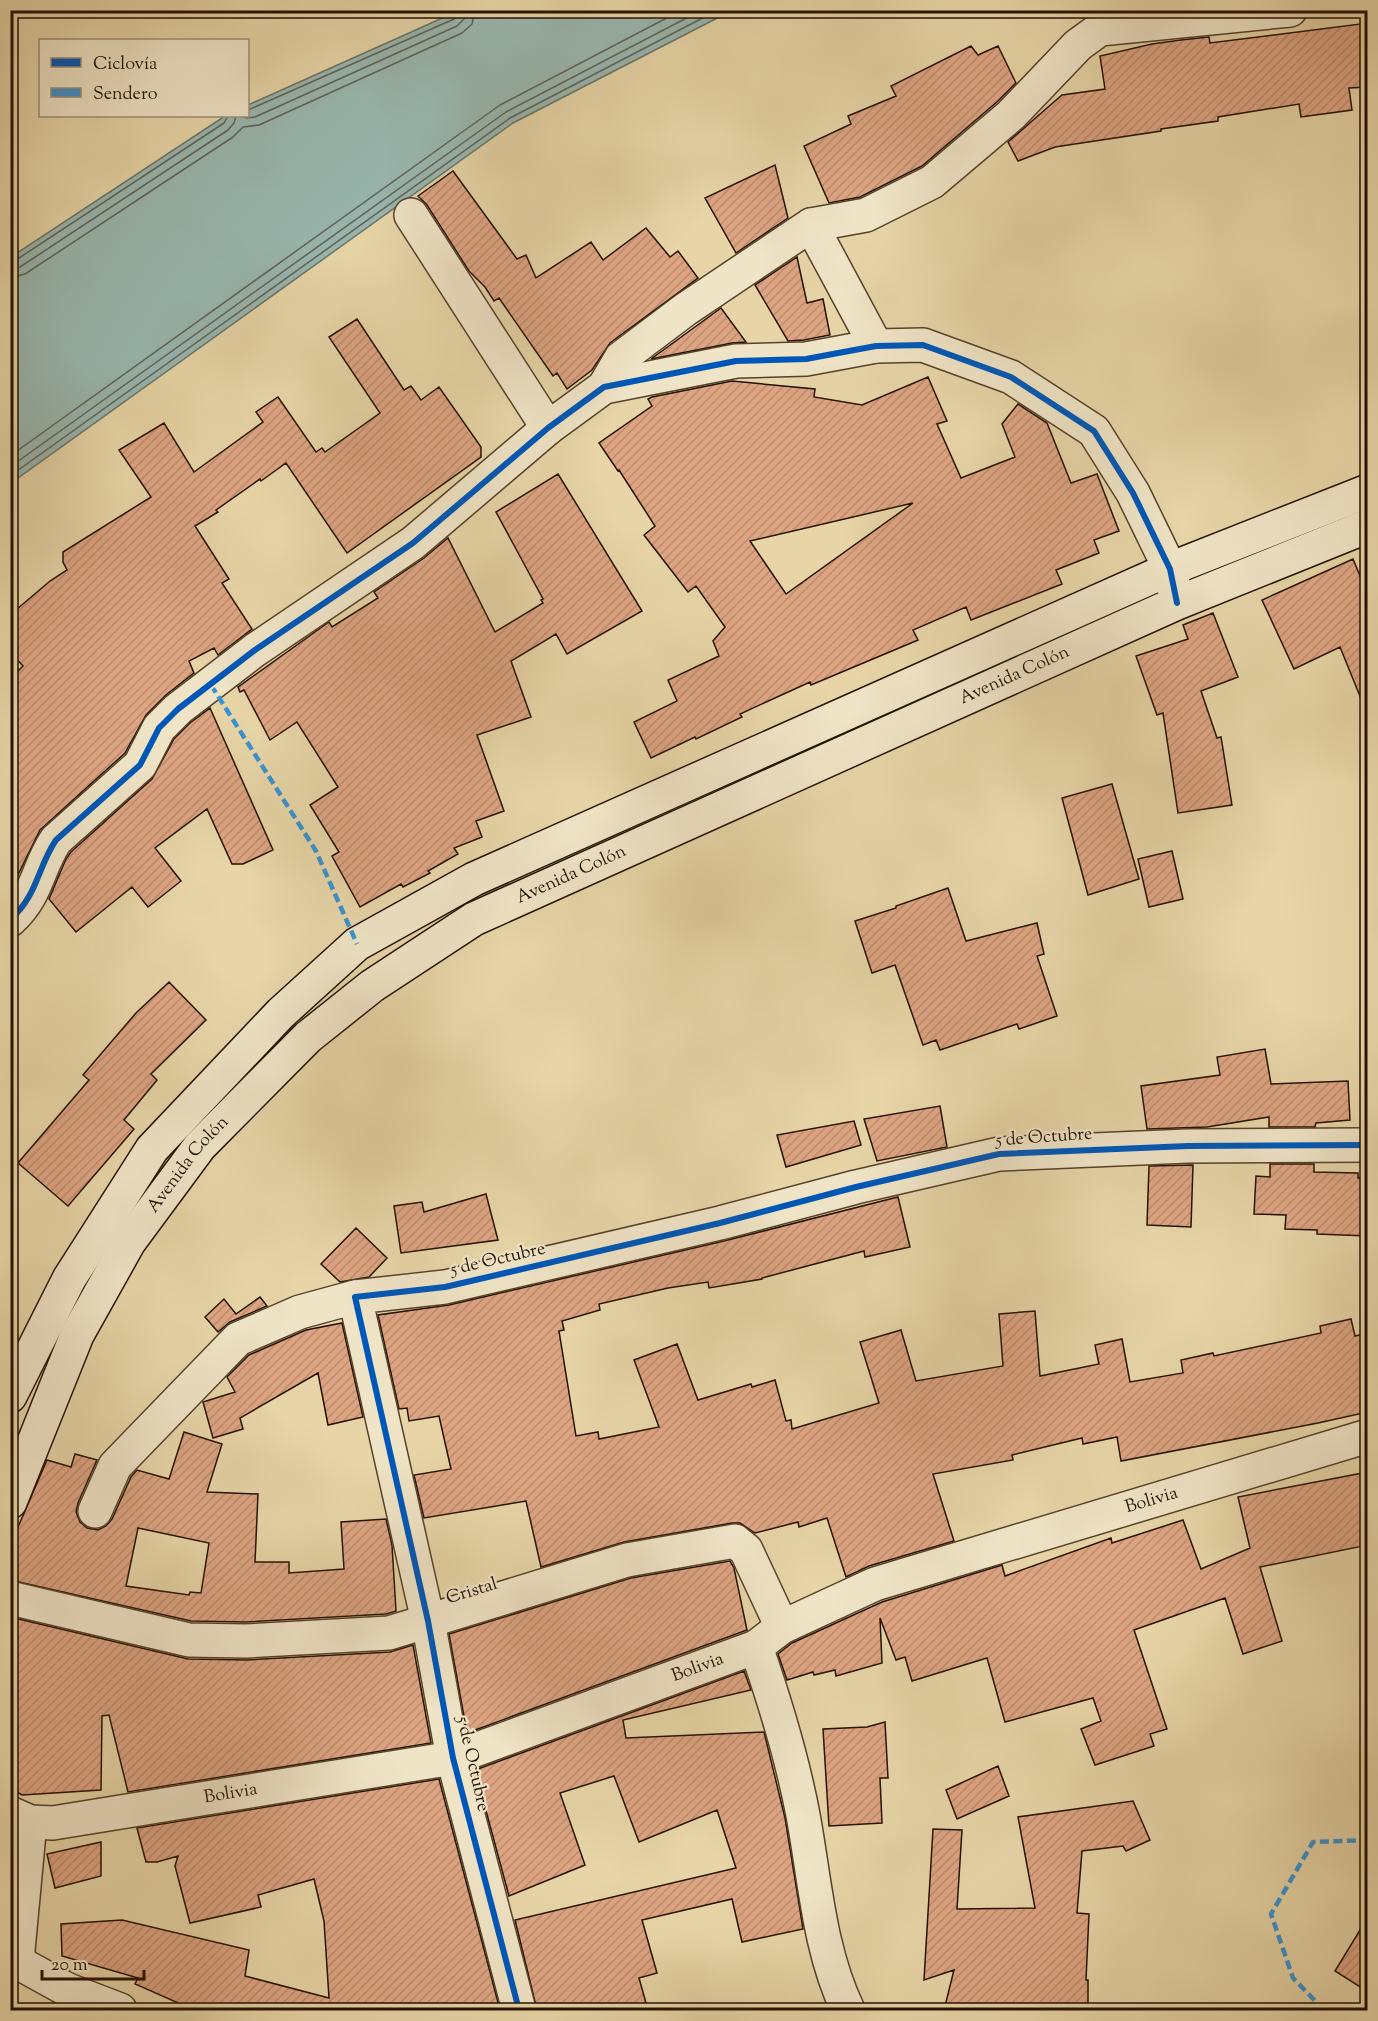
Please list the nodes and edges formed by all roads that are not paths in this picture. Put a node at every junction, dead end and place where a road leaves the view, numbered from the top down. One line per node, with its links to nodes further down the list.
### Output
1 (1290, 10): 3 (street)
2 (411, 215): 6 (street)
3 (811, 225): 4 (street); 5 (street)
4 (876, 346): 5 (street); 9 (street)
5 (604, 387): 6 (street)
6 (548, 428): 11 (street)
7 (1368, 491): 9 (street, Avenida Colón)
8 (1368, 526): 10 (street, Avenida Colón)
9 (1170, 569): 10 (street); 14 (street, Avenida Colón)
10 (1177, 603): 16 (street, Avenida Colón)
11 (10, 920)
12 (1368, 1145): 13 (street, 5 de Octubre)
13 (355, 1297): 17 (street); 19 (street, 5 de Octubre)
14 (10, 1396)
15 (1368, 1436): 20 (street, Bolivia)
16 (10, 1502)
17 (95, 1511)
18 (10, 1599): 19 (street, Cristal)
19 (428, 1621): 20 (street, Cristal); 22 (street, 5 de Octubre)
20 (782, 1627): 21 (street, Bolivia)
21 (756, 1647): 22 (street, Bolivia); 27 (street)
22 (453, 1758): 23 (street, Bolivia); 26 (street, 5 de Octubre)
23 (20, 1817): 24 (street)
24 (14, 1959): 25 (street)
25 (120, 2010)
26 (519, 2010)
27 (848, 2010)

